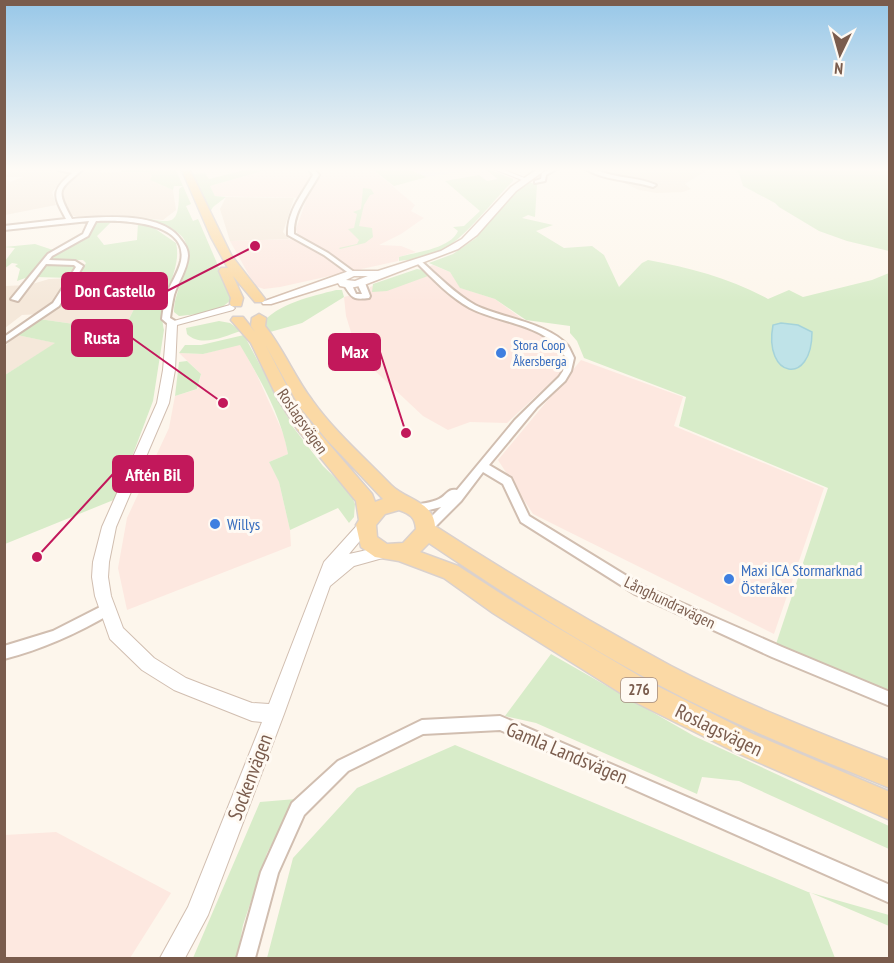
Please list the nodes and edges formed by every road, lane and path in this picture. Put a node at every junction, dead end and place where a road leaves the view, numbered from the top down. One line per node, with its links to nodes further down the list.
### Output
1 (65, 213): 7 (street)
2 (202, 213): 14 (main road, Roslagsvägen / 276)
3 (206, 213): 13 (main road, Roslagsvägen / 276)
4 (294, 213): 11 (street)
5 (490, 213): 10 (main road)
6 (93, 220): 7 (street); 9 (street); 15 (street)
7 (71, 222): 8 (street)
8 (4, 228)
9 (44, 262): 12 (street); 16 (street)
10 (419, 262): 11 (main road); 17 (street)
11 (351, 278): 13 (main road)
12 (15, 299)
13 (263, 308): 14 (main road); 14 (main road); 18 (main road, Roslagsvägen / 276)
14 (234, 312): 15 (street); 19 (main road, Roslagsvägen / 276)
15 (172, 326): 22 (street)
16 (4, 341)
17 (482, 466): 18 (street); 18 (street); 24 (street, Långhundravägen)
18 (419, 518): 19 (main road); 20 (main road); 26 (main road, Roslagsvägen / 276)
19 (367, 522): 20 (main road); 21 (street, Sockenvägen)
20 (392, 552): 21 (street, Sockenvägen); 27 (main road, Roslagsvägen / 276)
21 (320, 591): 25 (street, Sockenvägen)
22 (108, 609): 23 (street); 25 (street)
23 (4, 653)
24 (890, 699)
25 (275, 714): 29 (street, Sockenvägen)
26 (890, 775)
27 (890, 806)
28 (890, 894): 30 (street, Gamla Landsvägen)
29 (172, 958)
30 (246, 958)

